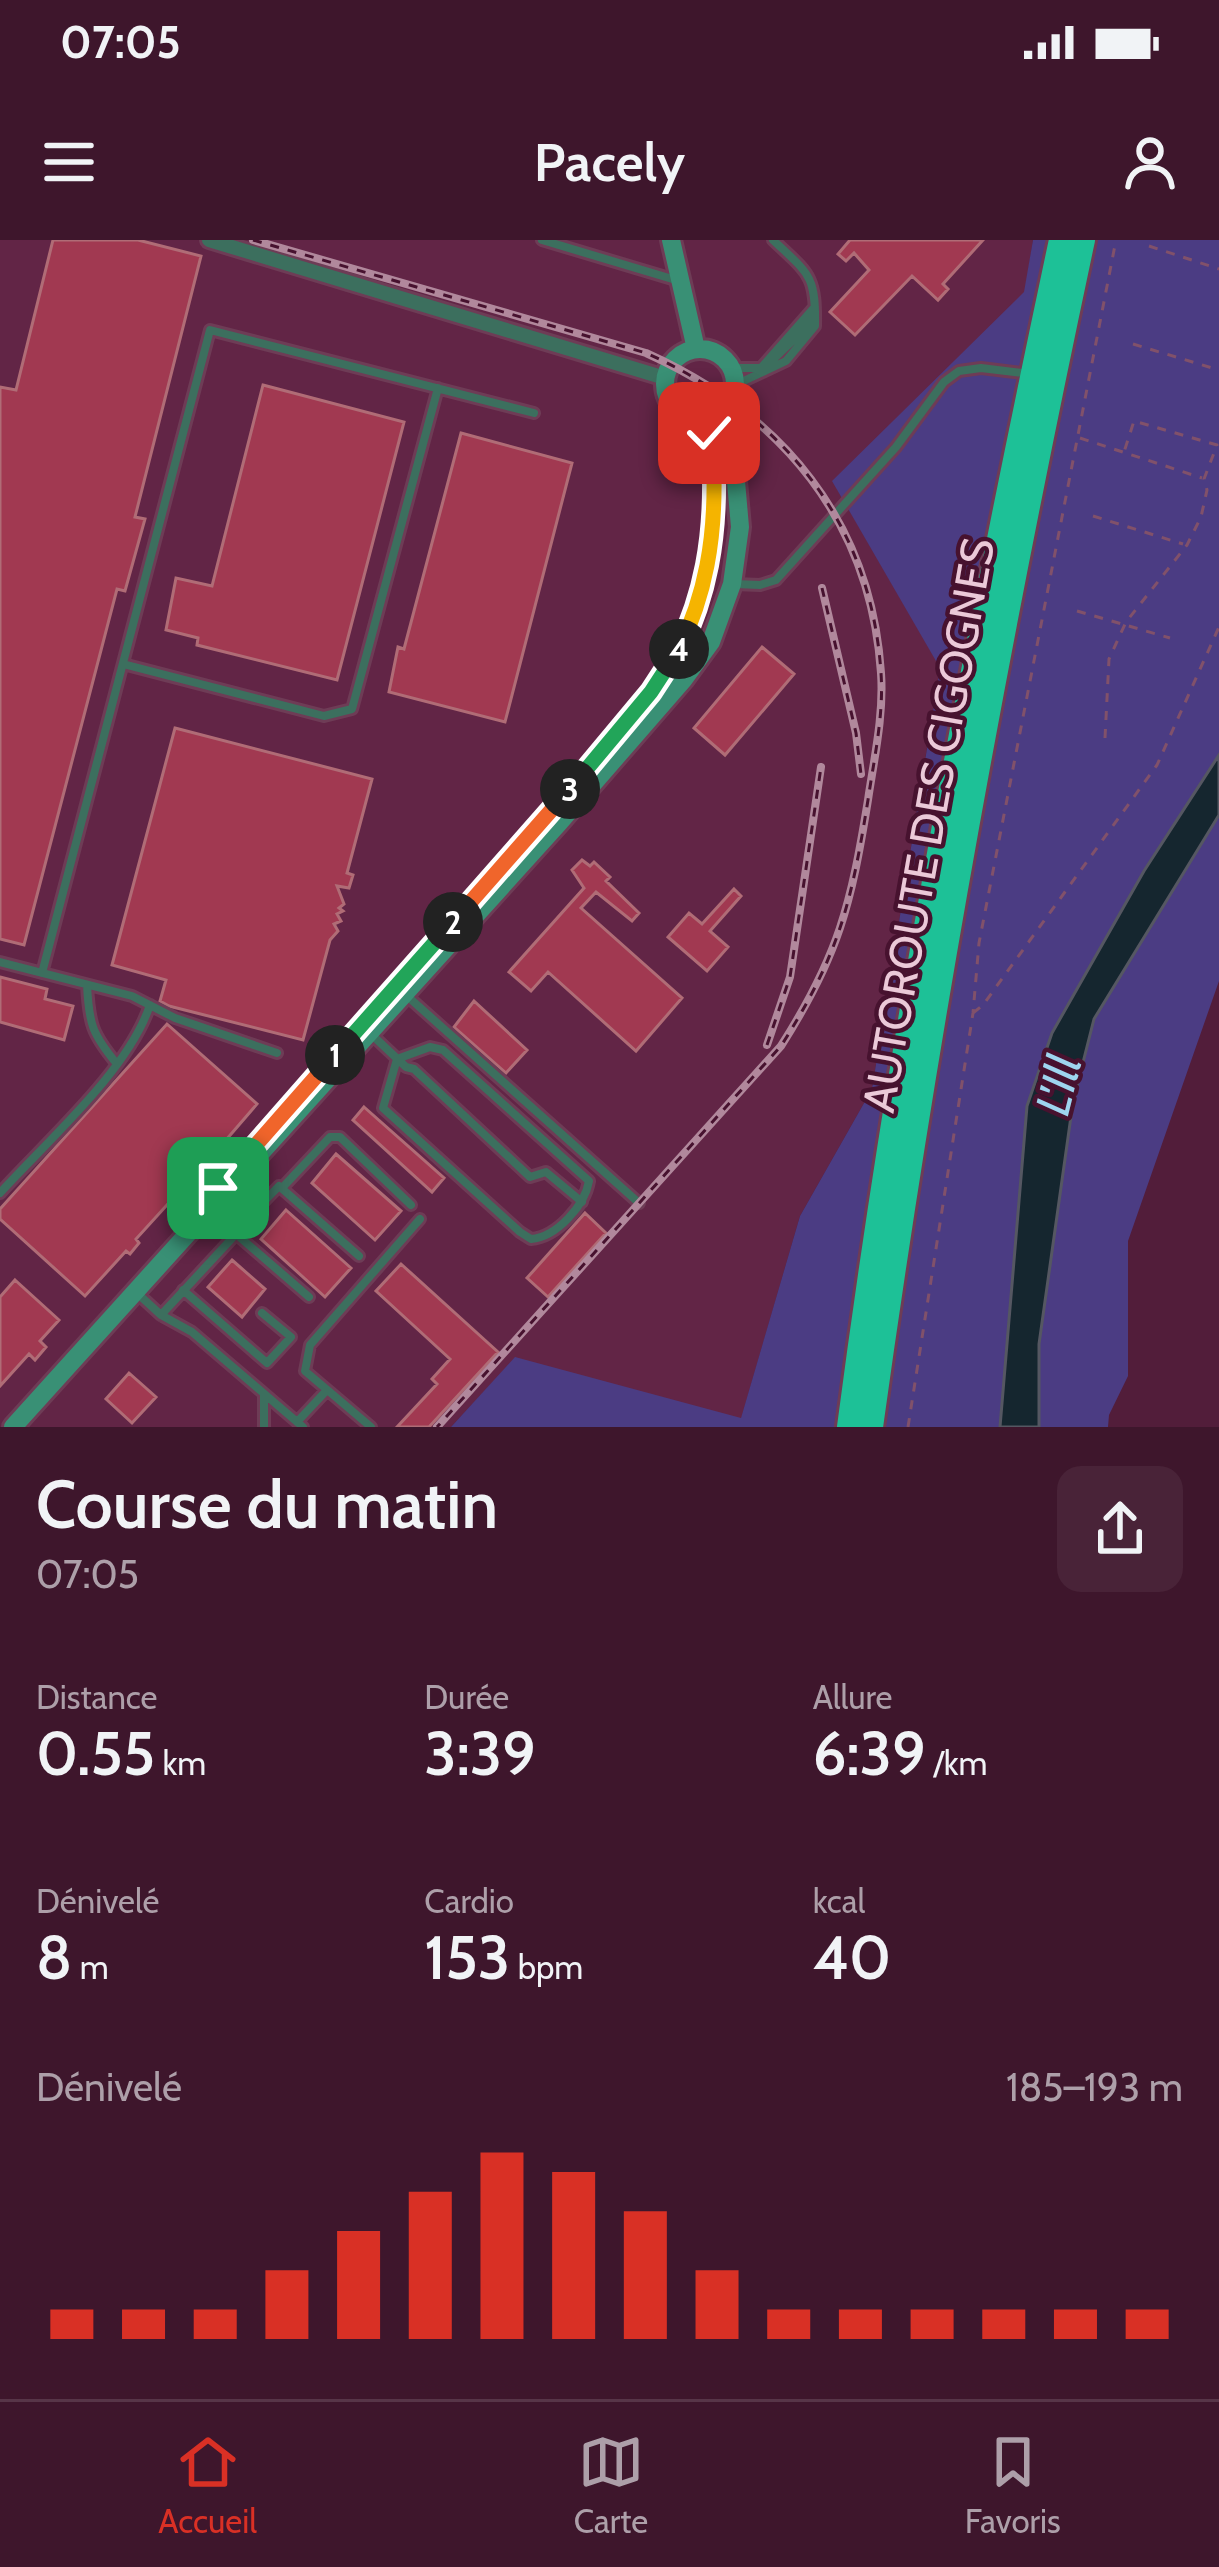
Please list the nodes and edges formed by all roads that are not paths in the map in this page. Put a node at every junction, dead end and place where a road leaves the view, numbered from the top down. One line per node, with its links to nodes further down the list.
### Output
1 (209, 240): 12 (street)
2 (542, 240): 7 (lane)
3 (671, 240): 7 (main road)
4 (773, 240): 8 (lane)
5 (1060, 240): 10 (highway, AUTOROUTE DES CIGOGNES)
6 (1083, 240): 51 (highway, AUTOROUTE DES CIGOGNES)
7 (681, 281): 9 (main road)
8 (813, 309): 11 (lane); 11 (lane)
9 (696, 349): 11 (main road); 12 (main road)
10 (1032, 374): 17 (lane); 50 (highway, AUTOROUTE DES CIGOGNES)
11 (733, 377): 14 (main road)
12 (665, 378): 16 (main road)
13 (438, 388): 15 (lane); 18 (lane); 18 (lane)
14 (723, 412): 16 (main road); 17 (main road)
15 (535, 413)
16 (703, 419): 19 (main road)
17 (732, 584): 19 (main road)
18 (123, 664): 21 (lane)
19 (665, 701): 23 (main road)
20 (0, 962): 21 (lane)
21 (42, 973): 22 (lane)
22 (87, 985): 24 (lane); 28 (lane)
23 (405, 994): 25 (main road); 33 (lane)
24 (151, 1005): 26 (lane); 28 (lane)
25 (370, 1033): 27 (lane); 31 (main road)
26 (277, 1053)
27 (398, 1059): 32 (lane); 32 (lane); 32 (lane)
28 (118, 1064): 30 (lane)
29 (282, 1188): 34 (lane); 35 (lane); 38 (lane)
30 (0, 1193)
31 (223, 1195): 35 (lane); 40 (main road)
32 (582, 1202)
33 (639, 1203)
34 (411, 1205)
35 (248, 1219): 37 (lane)
36 (420, 1219): 44 (lane)
37 (236, 1234): 39 (lane); 41 (lane)
38 (359, 1256)
39 (183, 1290): 42 (lane); 43 (lane)
40 (135, 1292): 43 (lane); 47 (main road)
41 (309, 1297)
42 (262, 1313)
43 (160, 1315): 45 (lane)
44 (327, 1390): 46 (lane); 49 (lane)
45 (264, 1394): 46 (lane); 48 (lane)
46 (300, 1424)
47 (14, 1427)
48 (264, 1427)
49 (370, 1427)
50 (849, 1427)
51 (871, 1427)

